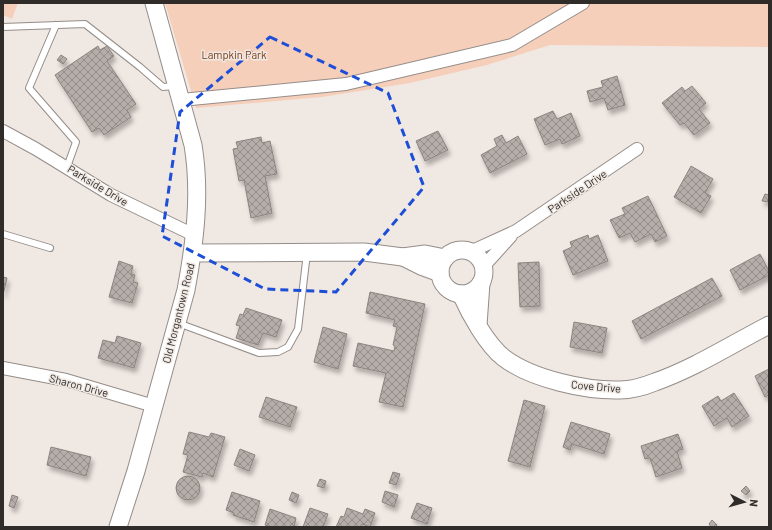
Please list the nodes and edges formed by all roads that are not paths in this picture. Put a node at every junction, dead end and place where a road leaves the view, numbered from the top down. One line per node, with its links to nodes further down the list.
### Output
1 (154, 3): 5 (street, Old Morgantown Road)
2 (583, 3): 5 (street)
3 (56, 25): 4 (lane); 5 (lane); 8 (lane)
4 (3, 26)
5 (179, 93): 11 (street, Old Morgantown Road)
6 (3, 131): 8 (street, Parkside Drive)
7 (637, 149): 9 (street, Parkside Drive)
8 (67, 167): 11 (street, Parkside Drive)
9 (516, 231): 14 (street, Parkside Drive); 17 (street, Parkside Drive)
10 (3, 234): 12 (lane)
11 (194, 235): 15 (street, Old Morgantown Road)
12 (50, 248)
13 (307, 252): 15 (street); 16 (street); 19 (lane)
14 (470, 252): 16 (street, Parkside Drive); 17 (street)
15 (193, 253): 19 (street, Old Morgantown Road)
16 (442, 265): 18 (street)
17 (482, 275): 18 (street, Parkside Drive); 20 (street)
18 (461, 294): 20 (street, Cove Drive)
19 (178, 323): 23 (street, Old Morgantown Road)
20 (478, 324): 21 (street, Cove Drive)
21 (769, 325)
22 (3, 368): 23 (street, Sharon Drive)
23 (154, 406): 24 (street, Old Morgantown Road)
24 (121, 526)

